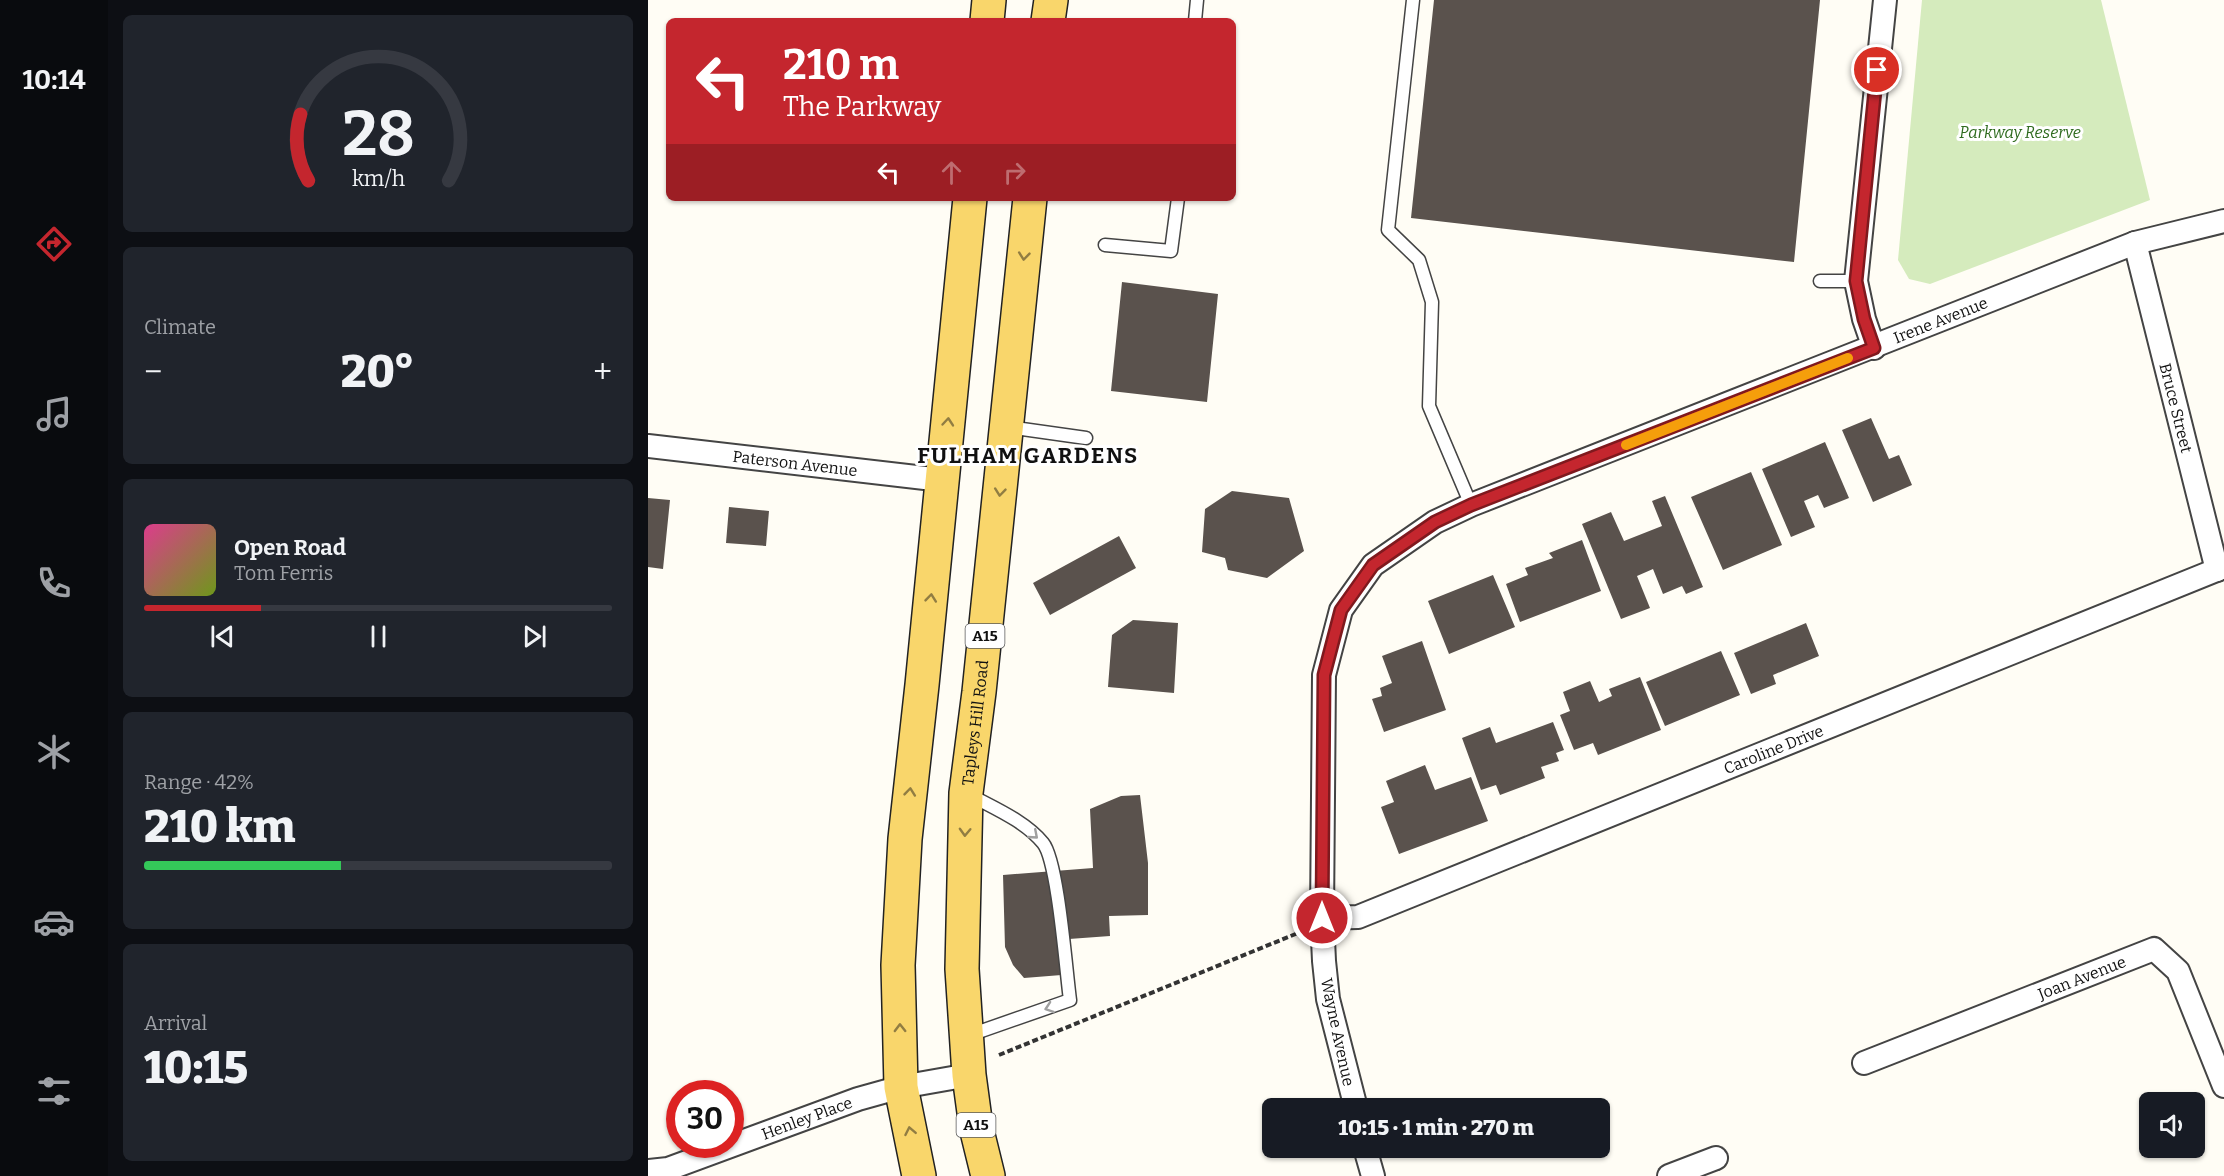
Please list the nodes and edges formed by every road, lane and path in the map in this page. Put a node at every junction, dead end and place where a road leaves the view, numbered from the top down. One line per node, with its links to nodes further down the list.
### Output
1 (989, 0): 6 (main road)
2 (1051, 0): 7 (main road)
3 (1197, 0): 8 (lane)
4 (1413, 0): 22 (lane)
5 (1885, 0): 16 (street)
6 (987, 18)
7 (1048, 18)
8 (1195, 18)
9 (970, 201): 21 (main road, one-way to 9)
10 (1030, 201): 18 (main road, Tapleys Hill Road / A15, one-way to 18)
11 (1178, 201): 14 (lane)
12 (2224, 221): 13 (street, Irene Avenue)
13 (2135, 243): 17 (street, Irene Avenue); 23 (street, Bruce Street)
14 (1105, 245)
15 (1820, 281): 16 (lane)
16 (1856, 281): 17 (street)
17 (1874, 348): 22 (street, Irene Avenue)
18 (1007, 427): 19 (lane); 24 (main road, Tapleys Hill Road / A15, one-way to 24)
19 (1086, 438)
20 (648, 446): 21 (street, Paterson Avenue)
21 (942, 480): 31 (main road, one-way to 21)
22 (1471, 505): 25 (street, Irene Avenue)
23 (2221, 569): 25 (street, Caroline Drive)
24 (966, 793): 27 (main road, Tapleys Hill Road / A15, one-way to 27); 27 (lane, one-way to 27)
25 (1322, 918): 32 (street, Wayne Avenue)
26 (1298, 933): 29 (path)
27 (966, 1036): 29 (main road, Tapleys Hill Road / A15)
28 (1864, 1063): 30 (street, Joan Avenue)
29 (980, 1066): 31 (street, Henley Place); 37 (main road, Tapleys Hill Road / A15)
30 (2224, 1086)
31 (901, 1087): 35 (street, Henley Place); 36 (main road, one-way to 31)
32 (1353, 1098)
33 (1368, 1158): 38 (street)
34 (1716, 1158): 39 (street)
35 (648, 1171)
36 (919, 1176)
37 (988, 1176)
38 (1373, 1176)
39 (1669, 1176)

